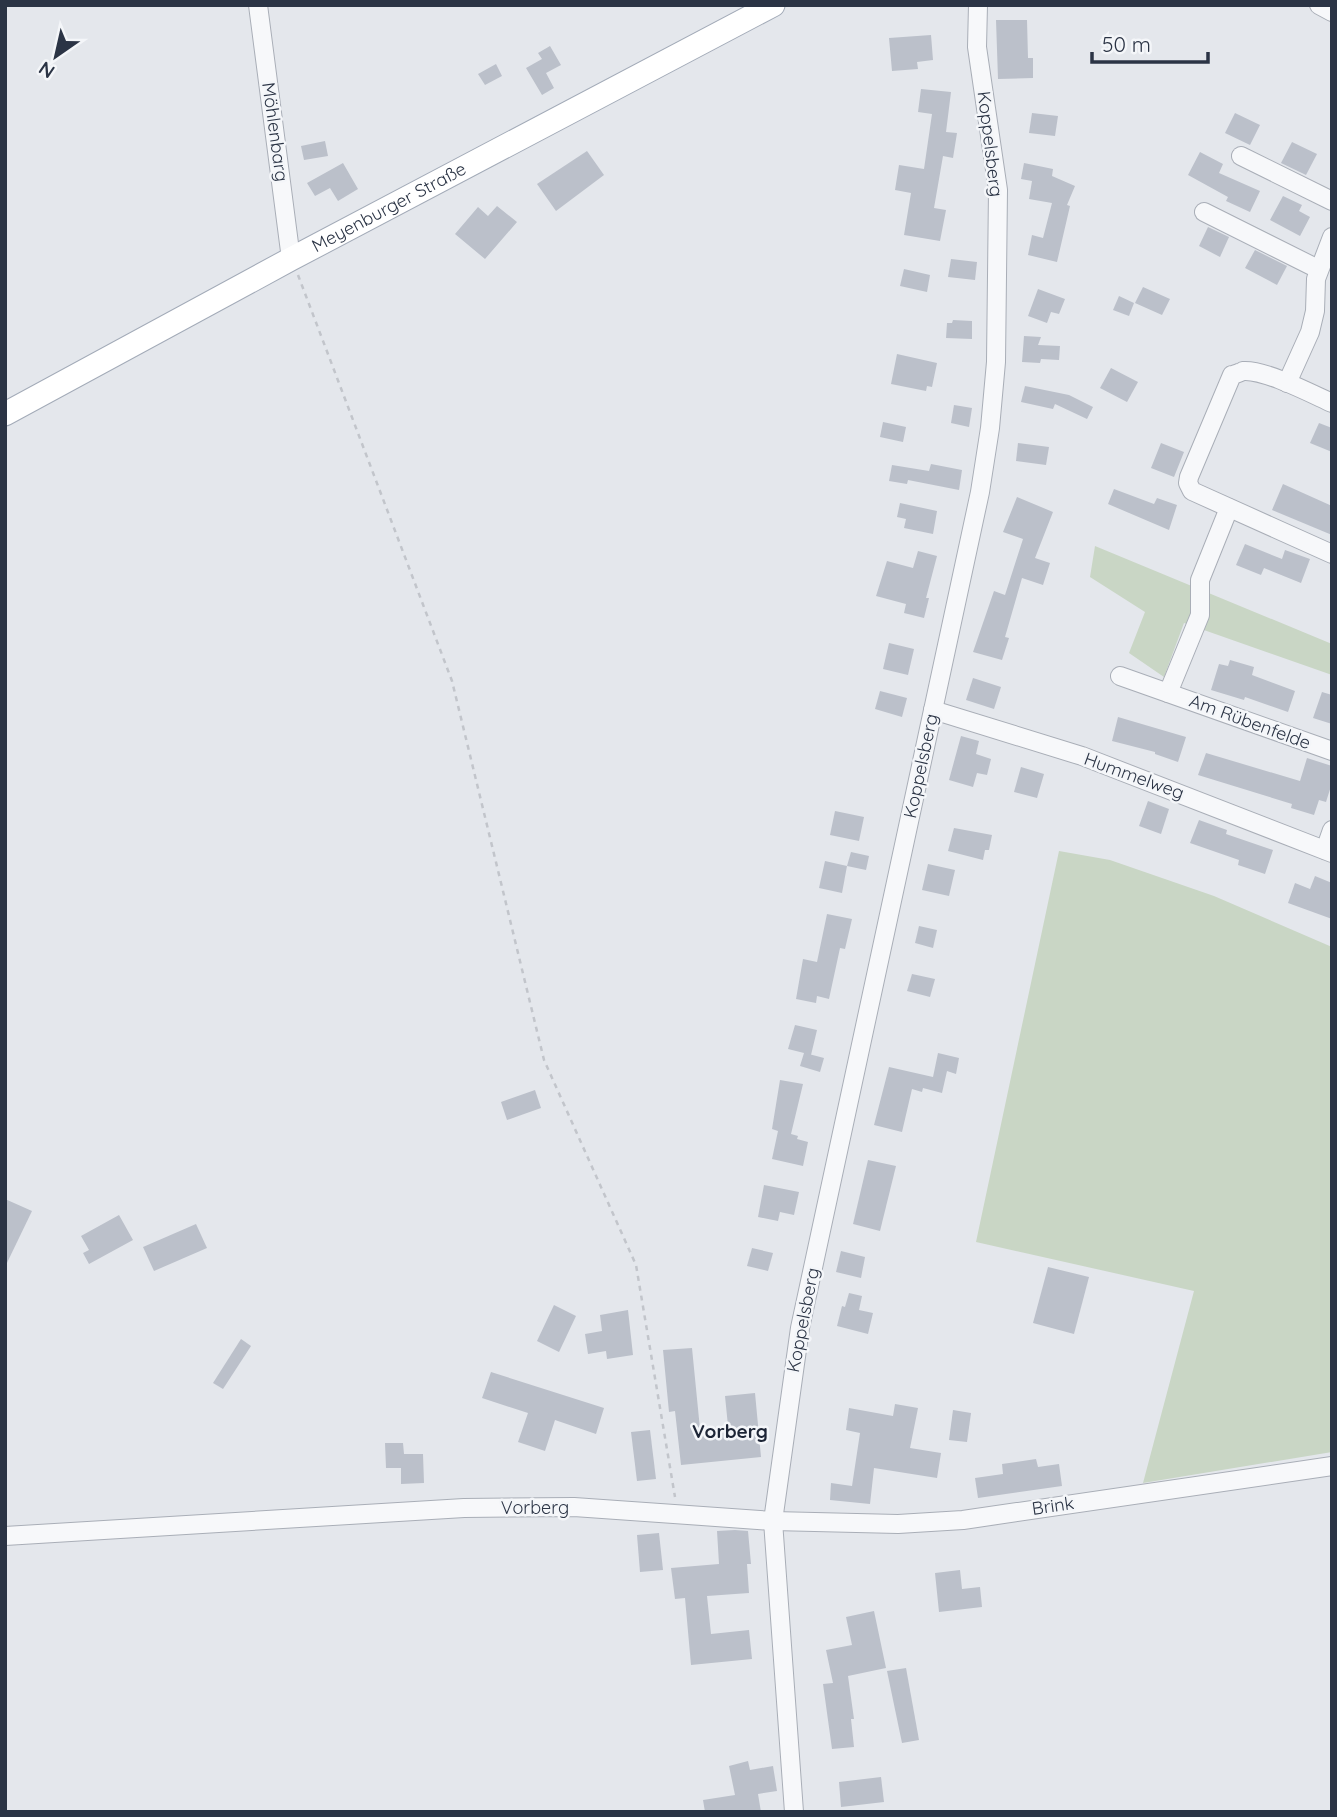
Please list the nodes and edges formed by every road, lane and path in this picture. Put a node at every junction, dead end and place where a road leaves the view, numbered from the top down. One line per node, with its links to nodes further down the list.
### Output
1 (258, 5): 10 (street, Möhlenbarg)
2 (773, 5): 10 (main road, Meyenburger Straße)
3 (978, 5): 19 (street, Koppelsberg)
4 (1319, 5): 5 (street)
5 (1332, 12)
6 (1241, 156): 7 (street)
7 (1332, 201)
8 (1205, 212): 11 (street)
9 (1332, 237): 11 (street)
10 (291, 259): 14 (main road, Meyenburger Straße); 24 (path)
11 (1318, 269): 12 (street)
12 (1287, 383): 13 (street); 15 (street)
13 (1332, 402)
14 (5, 414)
15 (1229, 508): 16 (street); 18 (street, Am Rübenfelde)
16 (1332, 554)
17 (1119, 676): 18 (street, Am Rübenfelde)
18 (1168, 693): 20 (street, Am Rübenfelde)
19 (933, 710): 22 (street, Hummelweg); 25 (street, Koppelsberg)
20 (1332, 751)
21 (1332, 830): 22 (street)
22 (1329, 852)
23 (1332, 1466): 25 (street, Brink)
24 (678, 1515): 25 (street, Vorberg); 26 (street, Vorberg)
25 (773, 1521): 27 (street)
26 (5, 1536)
27 (794, 1812)

